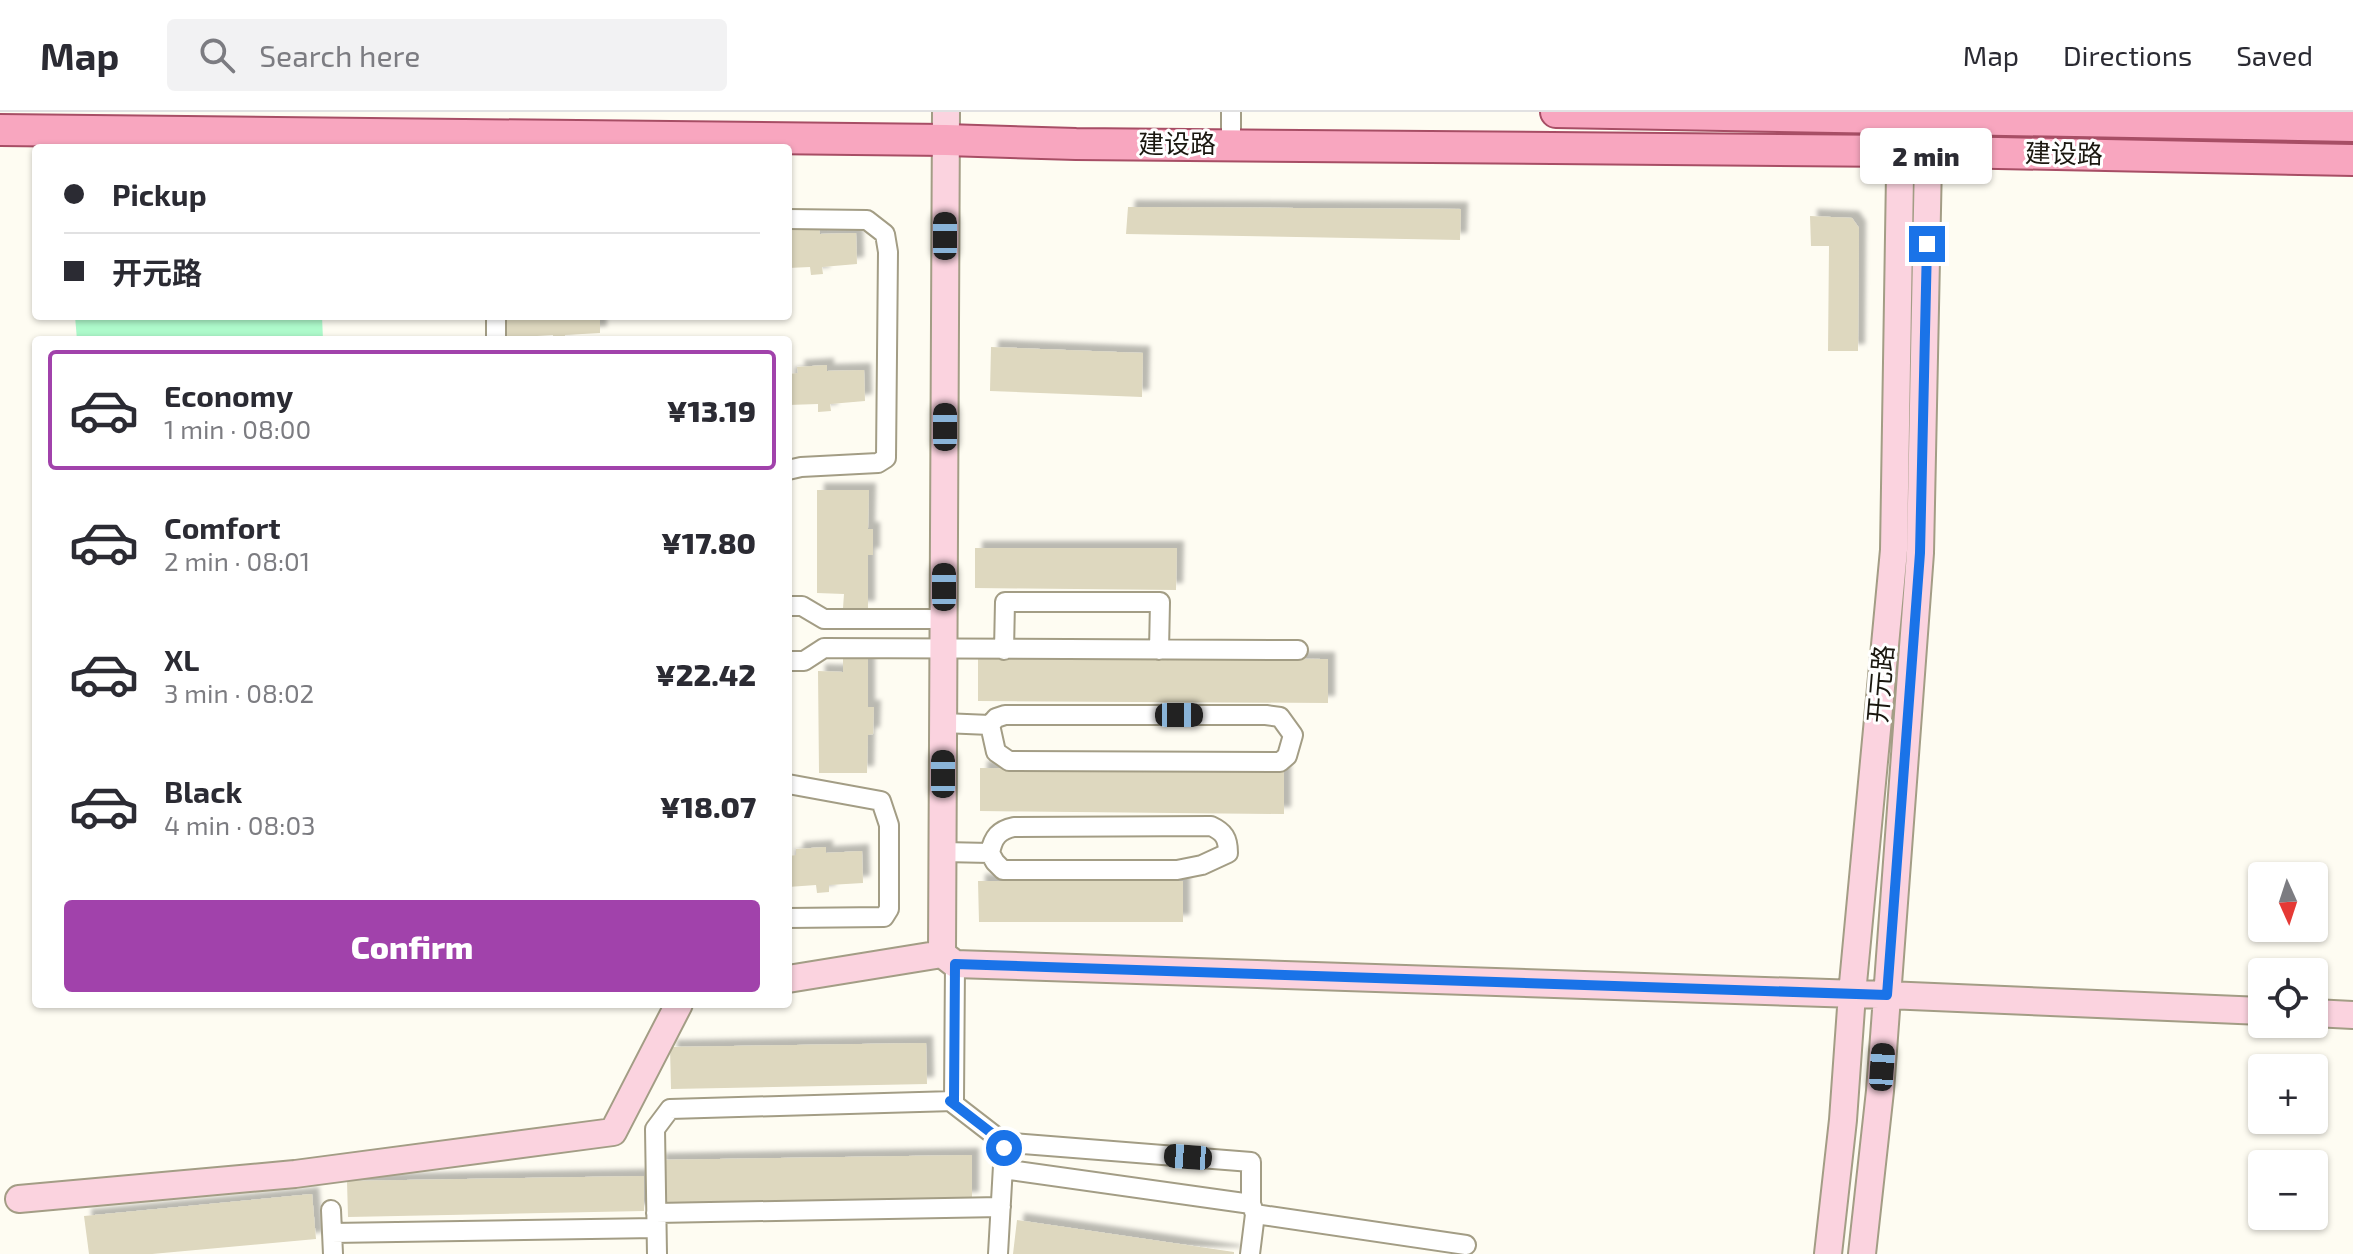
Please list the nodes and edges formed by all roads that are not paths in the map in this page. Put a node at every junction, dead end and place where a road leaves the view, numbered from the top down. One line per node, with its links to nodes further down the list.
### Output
1 (1231, 112): 7 (street)
2 (1556, 112): 3 (main road, 建设路)
3 (1915, 114): 5 (main road, 建设路); 8 (street, 开元路)
4 (946, 126): 6 (main road, 建设路); 7 (main road, 建设路); 14 (street)
5 (2353, 126)
6 (0, 130)
7 (1231, 145): 8 (main road, 建设路)
8 (1915, 152): 9 (main road, 建设路); 29 (street, 开元路); 30 (street, 开元路)
9 (2353, 160)
10 (792, 219): 11 (street)
11 (792, 469)
12 (792, 606): 13 (street)
13 (824, 619): 14 (street); 15 (street)
14 (944, 619): 16 (street)
15 (824, 648): 16 (street); 20 (street)
16 (944, 650): 17 (street); 21 (street)
17 (1004, 650): 18 (street); 18 (street)
18 (1159, 650): 19 (street)
19 (1298, 650)
20 (792, 661)
21 (943, 723): 22 (street); 24 (street)
22 (990, 725): 22 (street)
23 (792, 785): 26 (street)
24 (943, 852): 25 (street); 27 (street)
25 (990, 853): 25 (street)
26 (792, 918)
27 (948, 959): 28 (street); 29 (street); 35 (street)
28 (792, 978)
29 (1852, 994): 30 (street); 49 (street, 开元路)
30 (1887, 995): 32 (street); 50 (street, 开元路)
31 (677, 1008): 38 (street)
32 (2248, 1010)
33 (2328, 1014): 34 (street)
34 (2353, 1015)
35 (950, 1101): 36 (street); 42 (street)
36 (999, 1142): 37 (street); 40 (street)
37 (1003, 1169): 39 (street); 40 (street)
38 (19, 1199)
39 (1001, 1207): 42 (street); 47 (street)
40 (1253, 1209): 44 (street); 48 (street)
41 (331, 1210): 43 (street)
42 (656, 1220): 43 (street); 46 (street)
43 (332, 1233): 45 (street)
44 (1466, 1245)
45 (333, 1254)
46 (657, 1254)
47 (998, 1254)
48 (1250, 1254)
49 (1828, 1254)
50 (1862, 1254)

